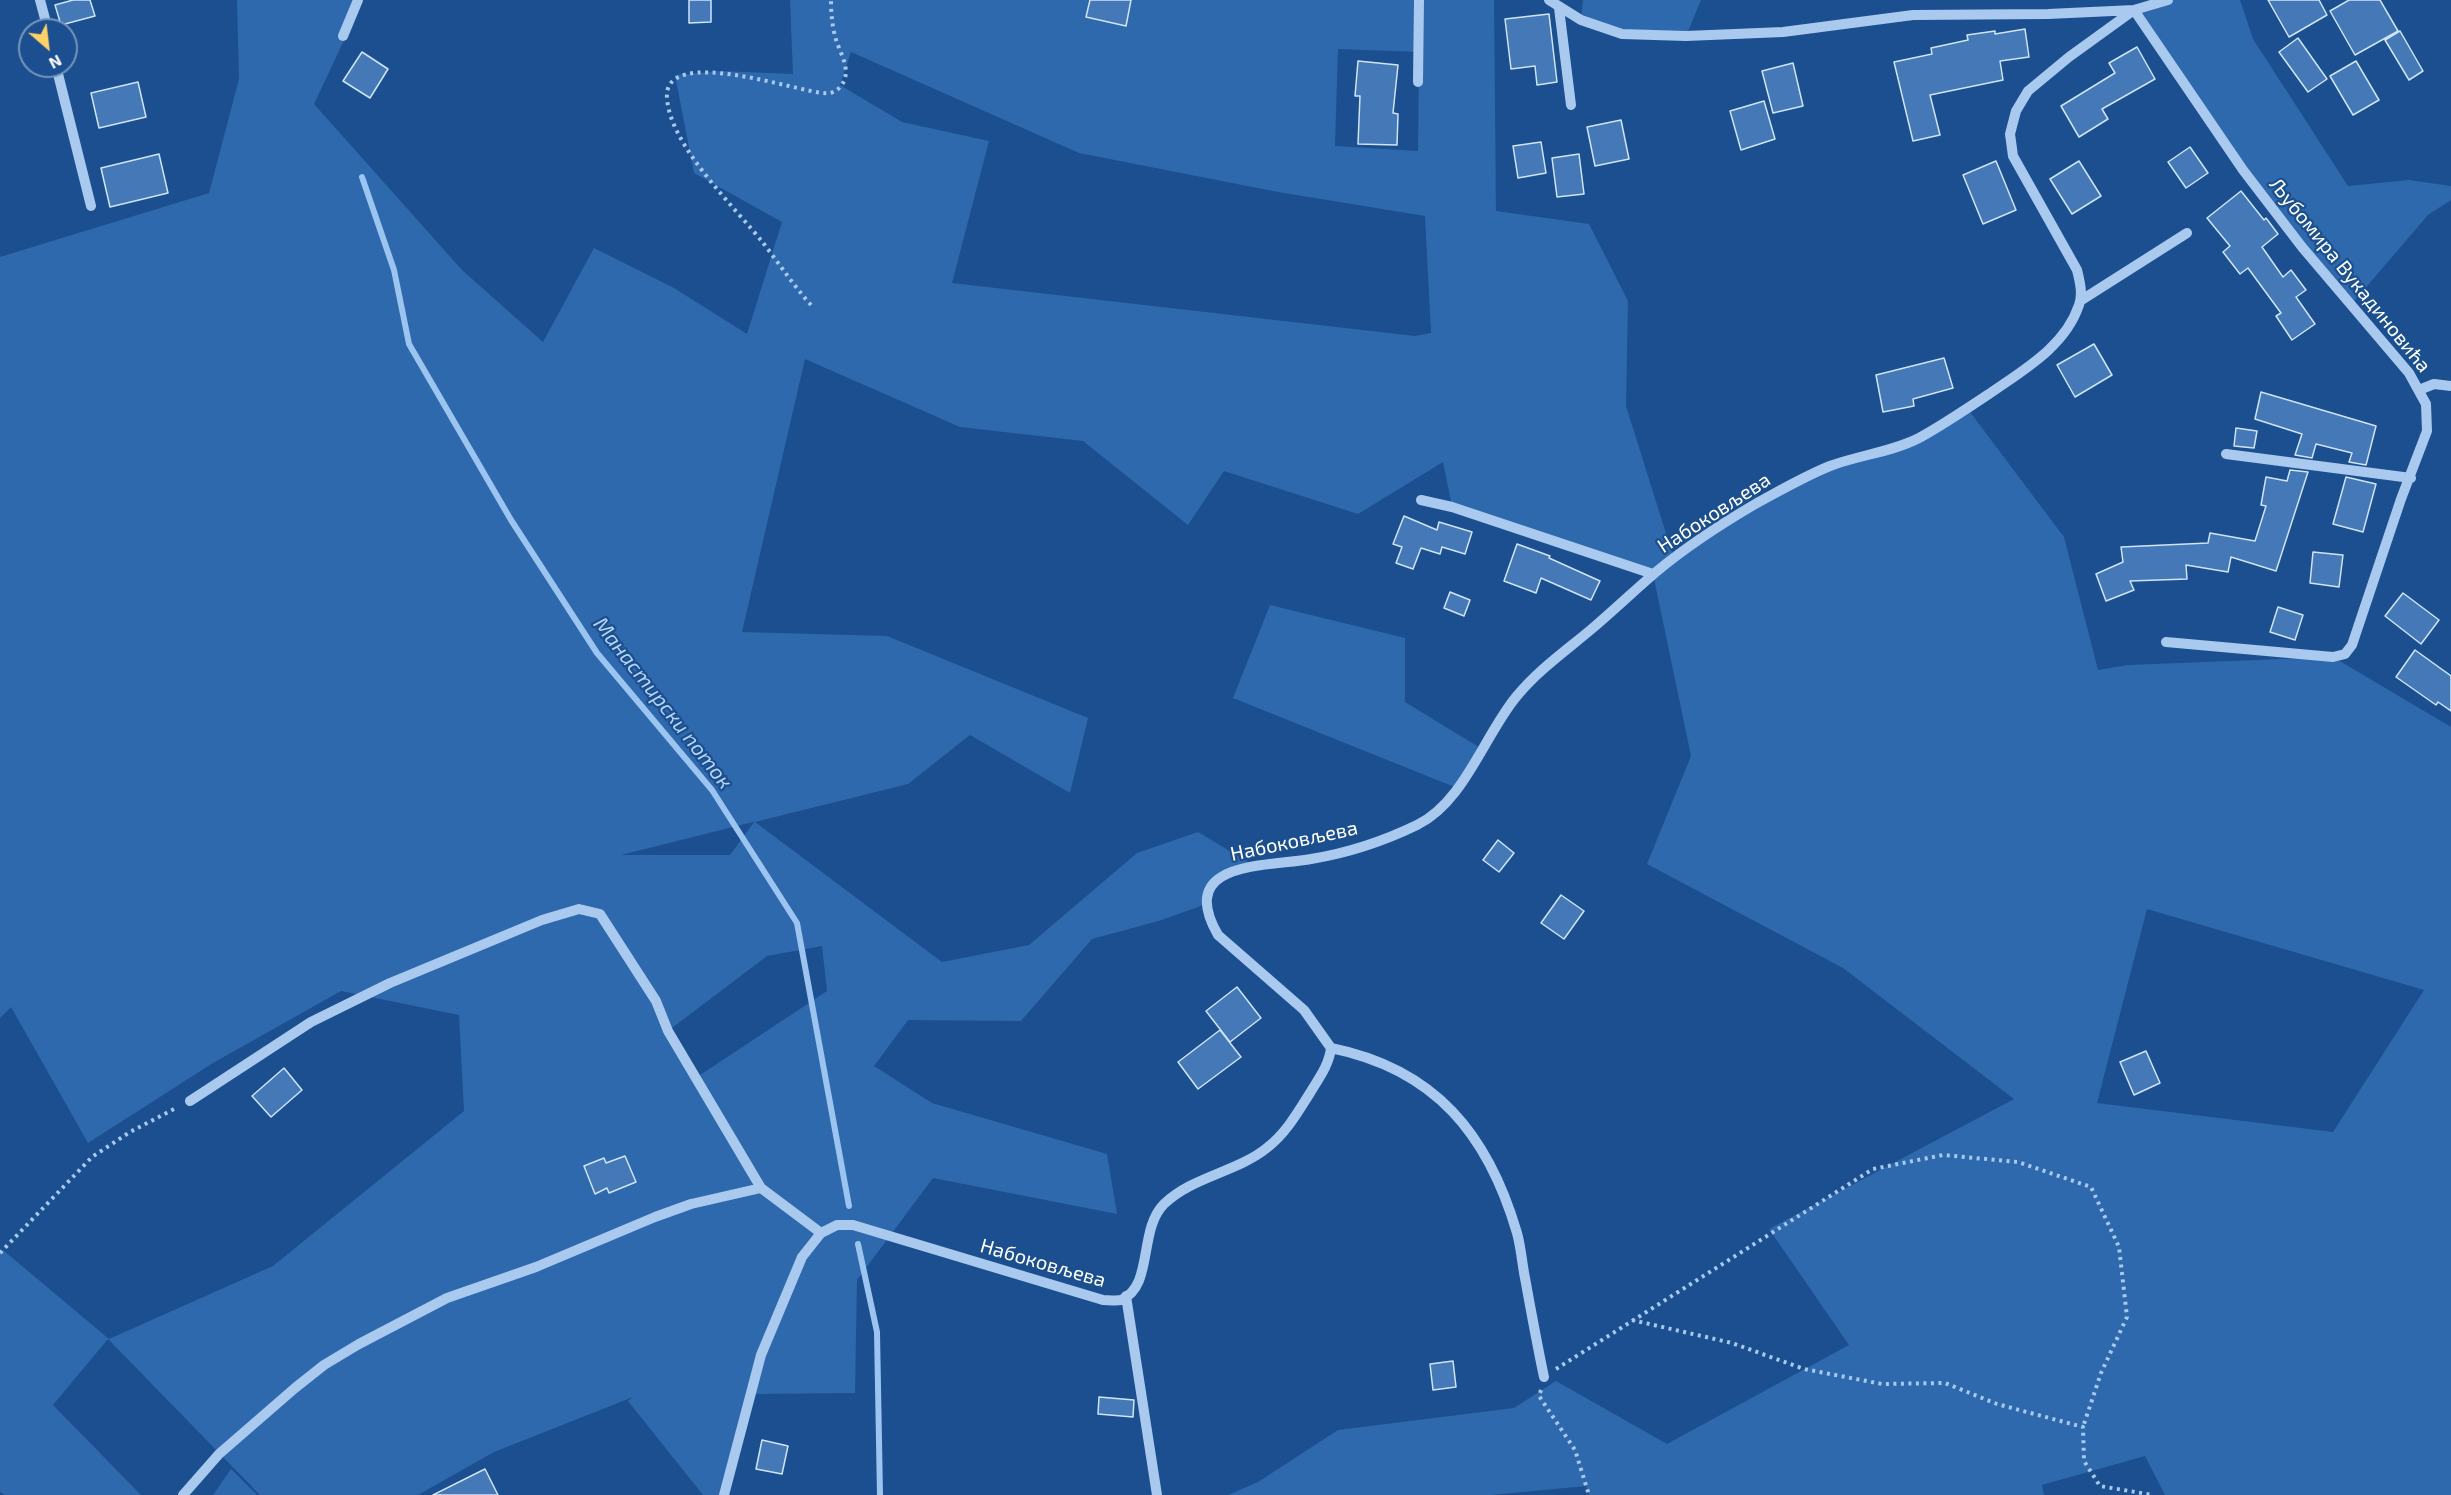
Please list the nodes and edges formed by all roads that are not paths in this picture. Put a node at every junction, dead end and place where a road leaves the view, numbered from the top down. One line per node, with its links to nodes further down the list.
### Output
1 (40, 0): 8 (street)
2 (358, 0): 9 (street)
3 (1419, 0): 11 (street)
4 (1549, 0): 6 (street)
5 (2168, 0): 7 (street)
6 (1559, 8): 7 (street); 12 (street)
7 (2134, 10): 15 (street); 17 (street, Љубомира Вукадиновића)
8 (45, 18)
9 (344, 36)
10 (60, 78): 13 (street)
11 (1418, 82)
12 (1571, 105)
13 (91, 206)
14 (2187, 233): 15 (street)
15 (2080, 301): 21 (street, Набоковљева)
16 (2451, 386): 17 (street)
17 (2419, 390): 19 (street, Љубомира Вукадиновића)
18 (2226, 454): 19 (street)
19 (2411, 478): 22 (street, Љубомира Вукадиновића)
20 (1422, 500): 21 (street)
21 (1653, 574): 23 (street, Набоковљева)
22 (2166, 642)
23 (1331, 1048): 27 (street, Набоковљева); 28 (street)
24 (190, 1101): 25 (street)
25 (761, 1188): 26 (street); 29 (street)
26 (821, 1233): 27 (street, Набоковљева); 30 (street)
27 (1126, 1296): 31 (street)
28 (1544, 1377)
29 (183, 1495)
30 (724, 1495)
31 (1157, 1495)

